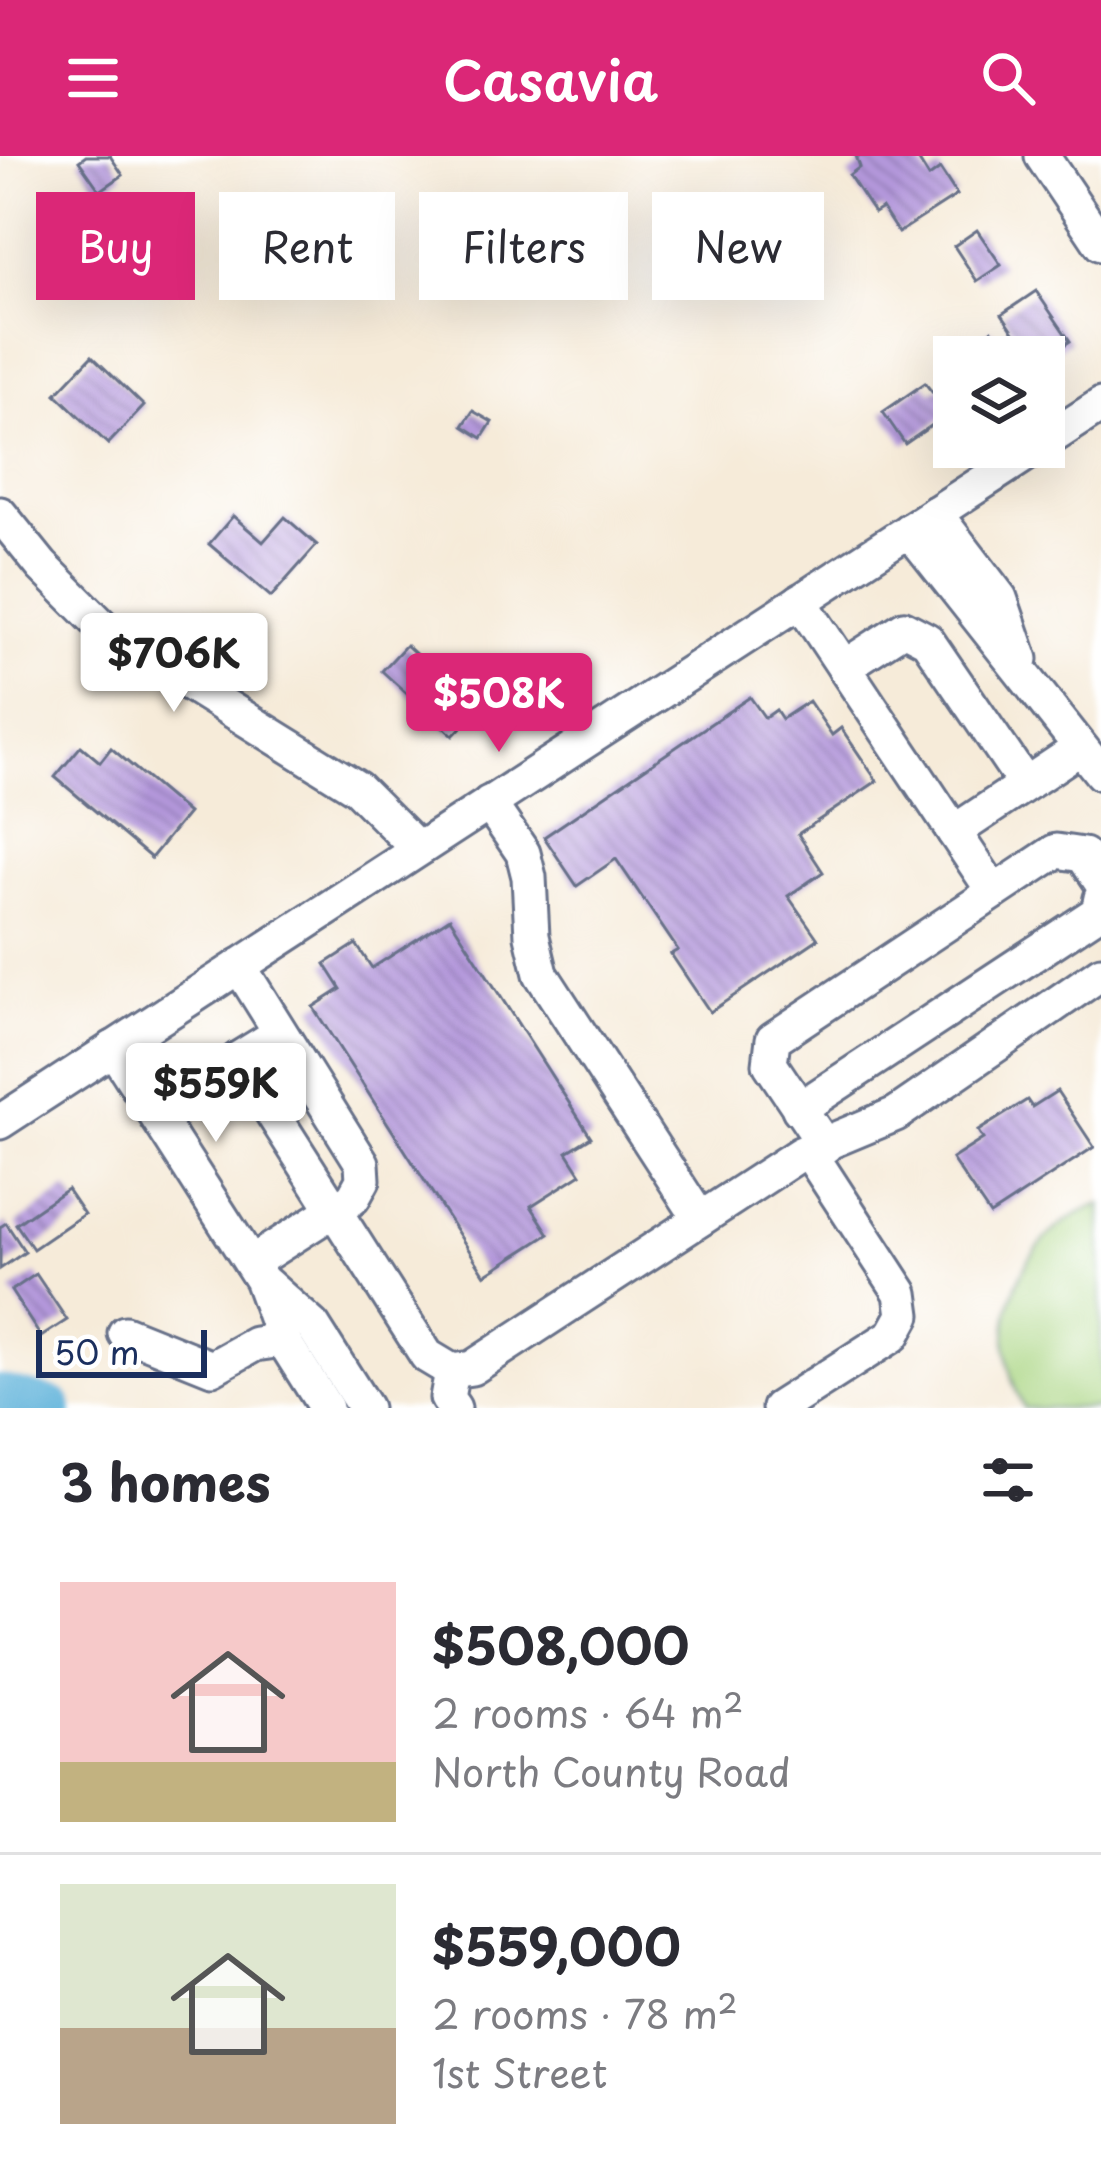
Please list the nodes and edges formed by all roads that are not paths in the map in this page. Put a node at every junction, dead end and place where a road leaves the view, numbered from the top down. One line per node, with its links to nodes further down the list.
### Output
1 (1042, 156): 2 (street)
2 (1101, 244)
3 (1101, 405): 4 (street)
4 (1065, 429)
5 (1005, 468): 7 (street)
6 (0, 514): 14 (street)
7 (922, 522): 8 (street); 10 (street)
8 (800, 601): 9 (street); 12 (street)
9 (844, 668): 11 (street); 13 (street)
10 (1091, 760): 11 (street)
11 (1025, 784): 13 (street)
12 (489, 802): 14 (street); 28 (street)
13 (954, 832): 16 (street)
14 (418, 849): 18 (street)
15 (1101, 882): 16 (street)
16 (994, 892): 24 (street)
17 (1101, 898): 20 (street)
18 (239, 966): 21 (street); 22 (street)
19 (1101, 973): 23 (street)
20 (953, 1007): 23 (street); 24 (street)
21 (280, 1033): 27 (street); 27 (street)
22 (113, 1048): 25 (street); 29 (street)
23 (985, 1055): 26 (street)
24 (799, 1109): 26 (street)
25 (0, 1122)
26 (818, 1150): 28 (street); 36 (street)
27 (335, 1211): 29 (street); 32 (street)
28 (700, 1219): 32 (street)
29 (256, 1271): 31 (street); 34 (street)
30 (125, 1333): 31 (street)
31 (283, 1340): 33 (street)
32 (452, 1372): 35 (street)
33 (326, 1408)
34 (365, 1408)
35 (454, 1408)
36 (779, 1408)

